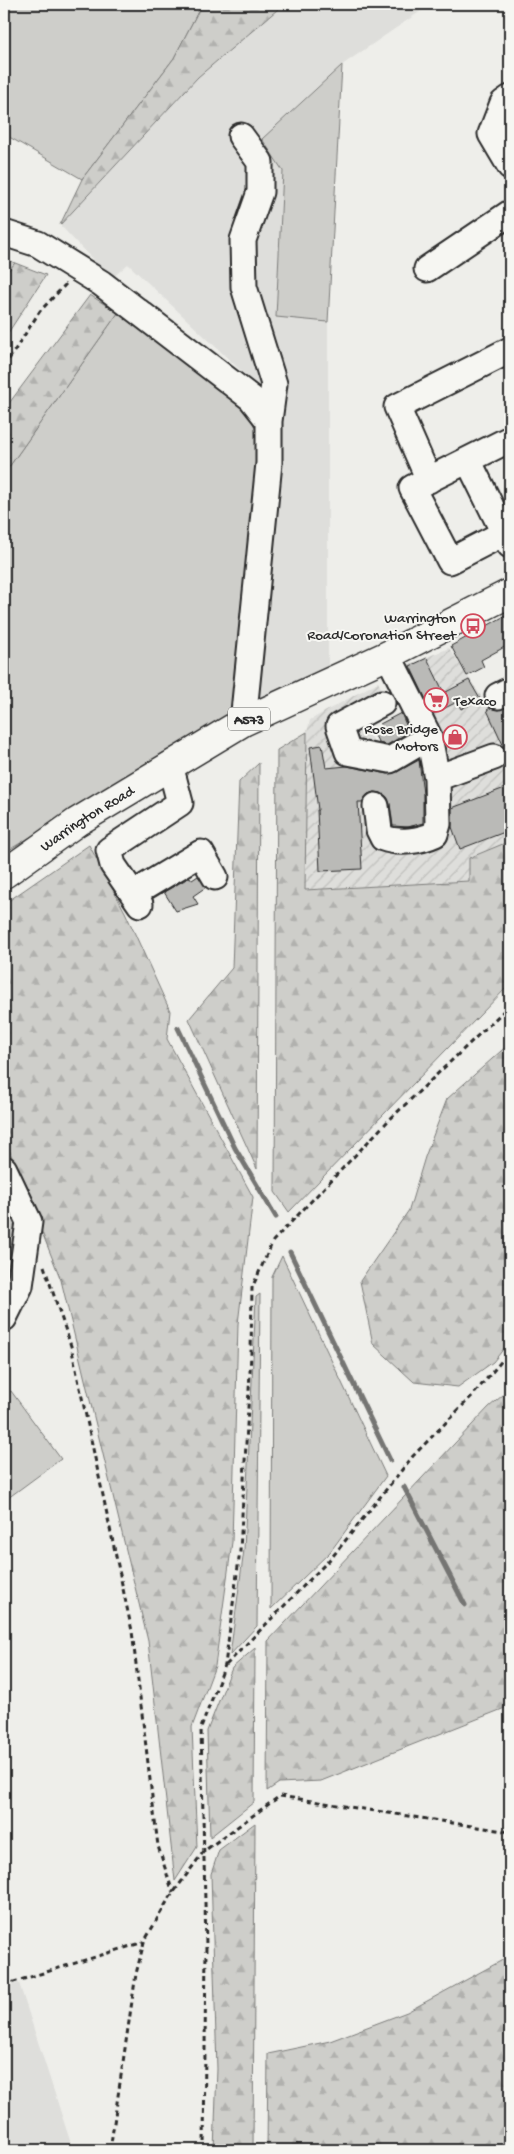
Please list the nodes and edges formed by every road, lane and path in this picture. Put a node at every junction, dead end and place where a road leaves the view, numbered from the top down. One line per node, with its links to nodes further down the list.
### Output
1 (510, 98): 3 (street)
2 (241, 136): 10 (street)
3 (510, 166)
4 (510, 213): 6 (street)
5 (4, 234): 7 (street)
6 (427, 269)
7 (80, 270): 9 (path); 10 (street)
8 (510, 350): 13 (street)
9 (4, 367)
10 (269, 421): 18 (street)
11 (510, 439): 12 (street)
12 (468, 460): 13 (street); 14 (street)
13 (420, 484): 14 (street)
14 (507, 539)
15 (510, 593): 16 (main road, Warrington Road / A573)
16 (388, 654): 18 (main road, Warrington Road / A573); 19 (street)
17 (382, 703): 19 (street)
18 (243, 722): 21 (main road, Warrington Road / A573)
19 (430, 738): 22 (street)
20 (494, 757): 22 (street)
21 (170, 764): 24 (main road, Warrington Road / A573); 25 (street)
22 (437, 778): 23 (street)
23 (376, 806)
24 (4, 874)
25 (215, 877)
26 (510, 1005): 31 (path)
27 (4, 1170): 29 (street)
28 (41, 1257): 34 (path)
29 (4, 1318)
30 (510, 1351): 31 (path)
31 (225, 1665): 33 (path)
32 (510, 1832): 33 (path)
33 (204, 1851): 34 (path); 38 (path)
34 (173, 1893): 35 (path)
35 (144, 1942): 36 (path); 37 (path)
36 (4, 1985)
37 (110, 2150)
38 (204, 2150)

